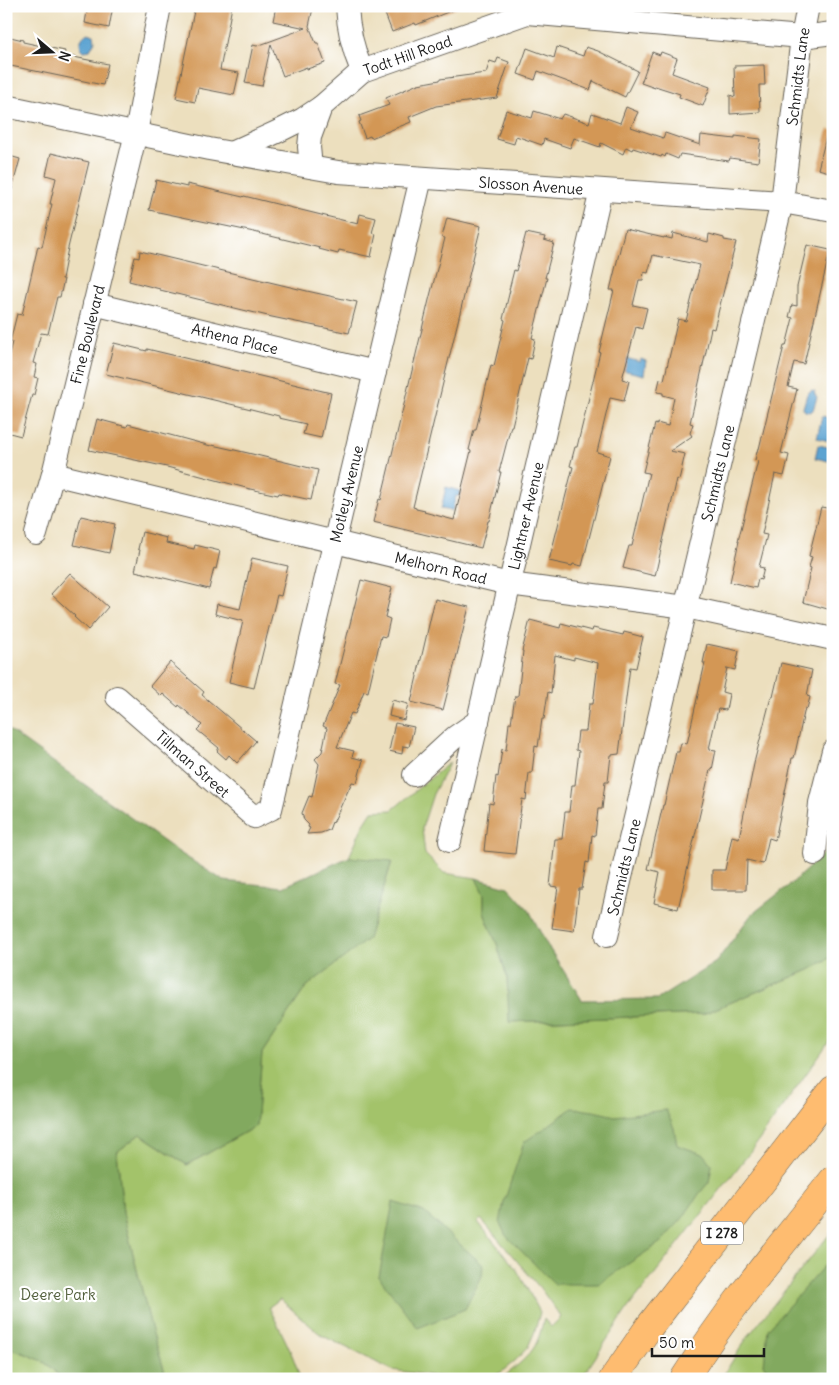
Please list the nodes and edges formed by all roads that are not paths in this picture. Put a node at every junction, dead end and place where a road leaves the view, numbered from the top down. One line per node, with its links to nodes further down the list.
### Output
1 (160, 6): 10 (street, Fine Boulevard)
2 (347, 6): 7 (street)
3 (808, 6): 6 (street, Schmidts Lane)
4 (528, 9): 6 (street, Todt Hill Road); 7 (street, Todt Hill Road)
5 (833, 33): 6 (street, Todt Hill Road)
6 (802, 37): 15 (street, Schmidts Lane)
7 (362, 72): 9 (street, Todt Hill Road)
8 (6, 106): 10 (street)
9 (321, 107): 11 (street, Todt Hill Road); 12 (street)
10 (136, 134): 11 (street); 17 (street, Fine Boulevard)
11 (231, 153): 12 (street, Slosson Avenue)
12 (311, 167): 13 (street, Slosson Avenue)
13 (421, 178): 14 (street, Slosson Avenue); 18 (street, Motley Avenue)
14 (601, 190): 15 (street, Slosson Avenue); 22 (street, Lightner Avenue)
15 (782, 202): 16 (street, Slosson Avenue); 23 (street, Schmidts Lane)
16 (833, 211)
17 (94, 304): 18 (street, Athena Place); 19 (street, Fine Boulevard)
18 (375, 372): 21 (street, Motley Avenue)
19 (53, 474): 20 (street, Fine Boulevard); 21 (street, Melhorn Road)
20 (36, 534)
21 (335, 542): 22 (street, Melhorn Road); 29 (street, Motley Avenue)
22 (509, 584): 23 (street, Melhorn Road); 26 (street, Lightner Avenue)
23 (686, 607): 24 (street, Melhorn Road); 32 (street, Schmidts Lane)
24 (833, 639)
25 (117, 697): 29 (street, Tillman Street)
26 (478, 721): 28 (street); 30 (street, Lightner Avenue)
27 (833, 751): 31 (street)
28 (414, 775)
29 (272, 808)
30 (450, 841)
31 (815, 854)
32 (607, 936)
33 (833, 1090): 35 (highway, I 278)
34 (833, 1180): 36 (highway)
35 (613, 1379)
36 (684, 1379)

